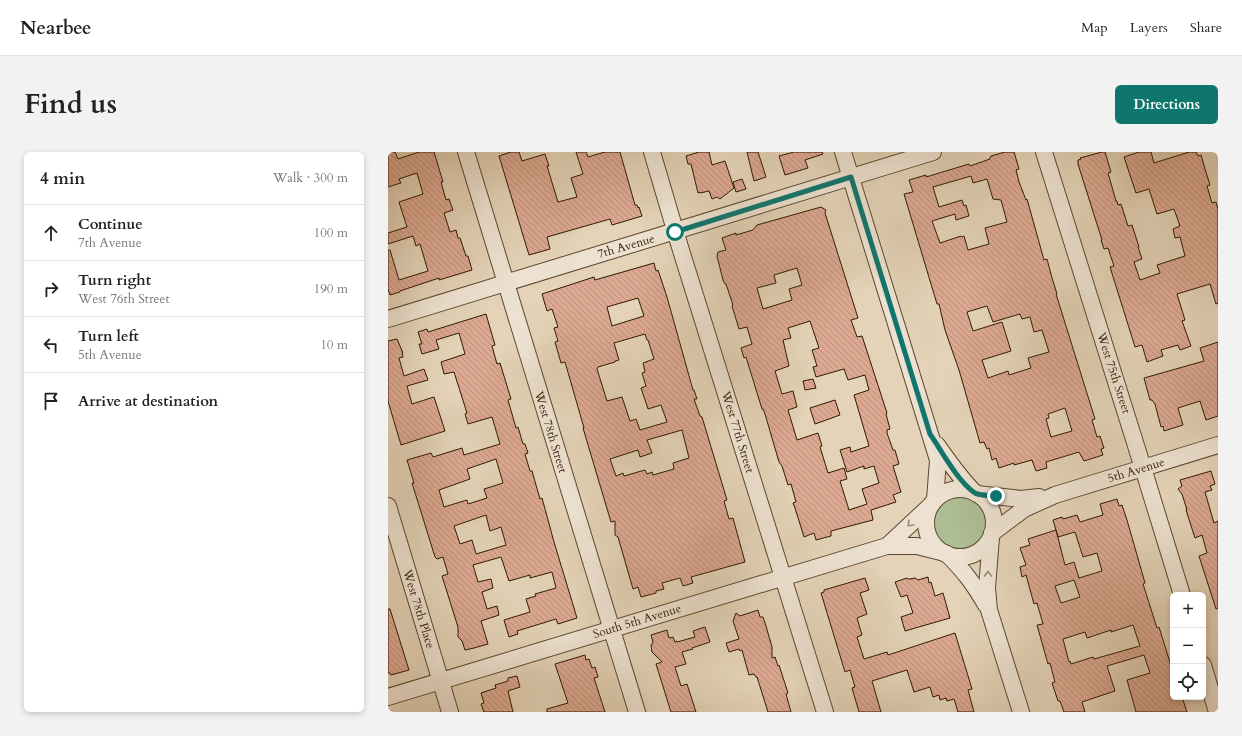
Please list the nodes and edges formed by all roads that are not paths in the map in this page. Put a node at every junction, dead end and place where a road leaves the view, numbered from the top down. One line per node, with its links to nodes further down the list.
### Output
1 (466, 152): 8 (street, West 78th Street)
2 (652, 152): 7 (street, West 77th Street)
3 (843, 152): 6 (street)
4 (933, 152): 6 (street, 7th Avenue)
5 (1044, 152): 12 (street, West 75th Street)
6 (851, 177): 7 (street, 7th Avenue); 10 (street)
7 (675, 232): 8 (street, 7th Avenue); 20 (street, West 77th Street)
8 (506, 282): 9 (street, 7th Avenue); 23 (street, West 78th Street)
9 (388, 319)
10 (930, 434): 13 (street); 15 (street)
11 (1218, 445): 12 (street, 5th Avenue)
12 (1143, 468): 14 (street, 5th Avenue); 21 (street, West 75th Street)
13 (976, 493): 14 (street, 5th Avenue); 15 (street); 17 (street)
14 (1055, 495): 17 (street, 5th Avenue)
15 (934, 501): 18 (street, South 5th Avenue, one-way to 18); 19 (street)
16 (388, 506): 25 (street, West 78th Place)
17 (992, 535): 19 (street); 22 (street, one-way to 17)
18 (887, 546): 19 (street, South 5th Avenue); 20 (street, South 5th Avenue)
19 (946, 554): 22 (street)
20 (782, 577): 23 (street, South 5th Avenue); 29 (street, West 77th Street)
21 (1181, 592)
22 (989, 610): 30 (street)
23 (612, 629): 25 (street, South 5th Avenue); 28 (street, West 78th Street)
24 (1206, 675): 31 (street)
25 (441, 681): 26 (street, South 5th Avenue); 27 (street, West 78th Place)
26 (388, 697)
27 (450, 712)
28 (637, 712)
29 (825, 712)
30 (1021, 712)
31 (1217, 712)

